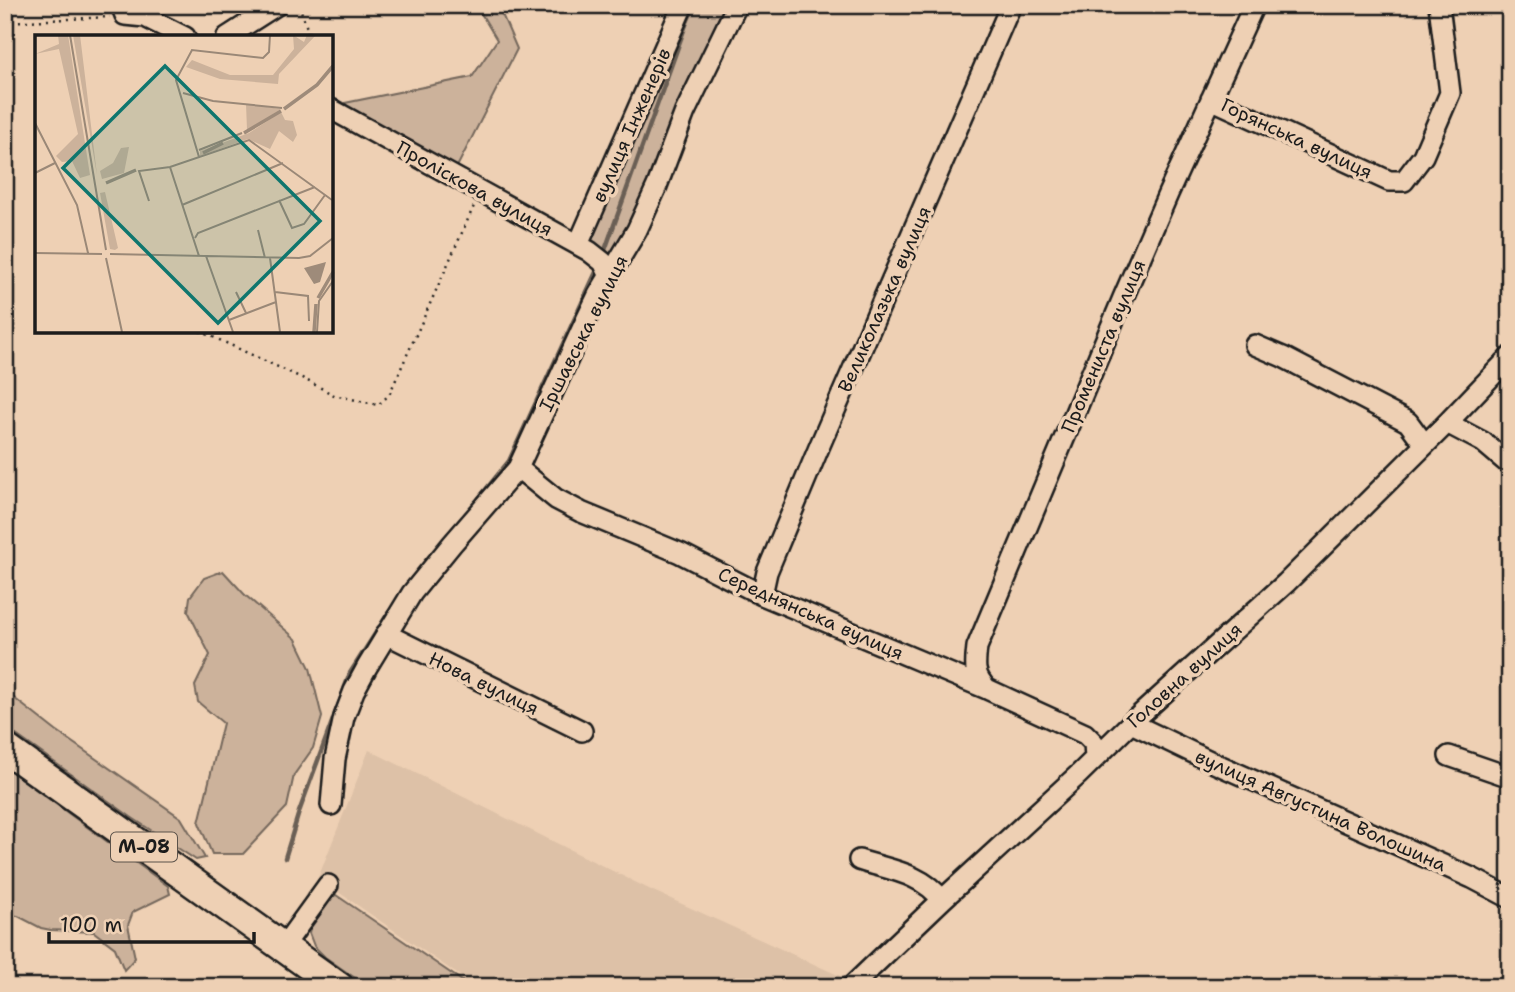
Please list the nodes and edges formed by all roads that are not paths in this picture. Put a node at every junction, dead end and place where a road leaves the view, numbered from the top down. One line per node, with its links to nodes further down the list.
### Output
1 (277, 5): 9 (street)
2 (683, 5): 12 (street, вулиця Інженерів)
3 (737, 5): 13 (street, Іршавська вулиця)
4 (1011, 5): 20 (street, Великолазька вулиця)
5 (1254, 5): 10 (street, Промениста вулиця)
6 (1439, 5): 10 (street, Горянська вулиця)
7 (123, 10): 8 (street)
8 (182, 35)
9 (231, 35)
10 (1211, 99): 22 (street, Промениста вулиця)
11 (332, 109): 12 (street, Проліскова вулиця)
12 (578, 245): 13 (street, Проліскова вулиця)
13 (610, 276): 19 (street, Іршавська вулиця)
14 (1255, 345): 17 (street)
15 (1510, 357): 16 (street, Головна вулиця)
16 (1447, 423): 17 (street, Головна вулиця); 18 (street)
17 (1424, 445): 23 (street, Головна вулиця)
18 (1510, 465)
19 (518, 468): 20 (street, Середнянська вулиця); 21 (street, Іршавська вулиця)
20 (762, 595): 22 (street, Середнянська вулиця)
21 (386, 634): 24 (street, Нова вулиця); 29 (street, Іршавська вулиця)
22 (987, 688): 27 (street, Середнянська вулиця)
23 (1131, 723): 27 (street, Головна вулиця); 32 (street, вулиця Августина Волошина)
24 (582, 731)
25 (5, 748): 34 (highway, М-08)
26 (1449, 756): 28 (street)
27 (1095, 758): 33 (street, Головна вулиця)
28 (1510, 777)
29 (331, 805)
30 (859, 860): 33 (street)
31 (328, 885): 34 (street)
32 (1510, 898)
33 (942, 900): 36 (street, Головна вулиця)
34 (283, 947): 35 (highway, М-08)
35 (325, 982)
36 (851, 987)

